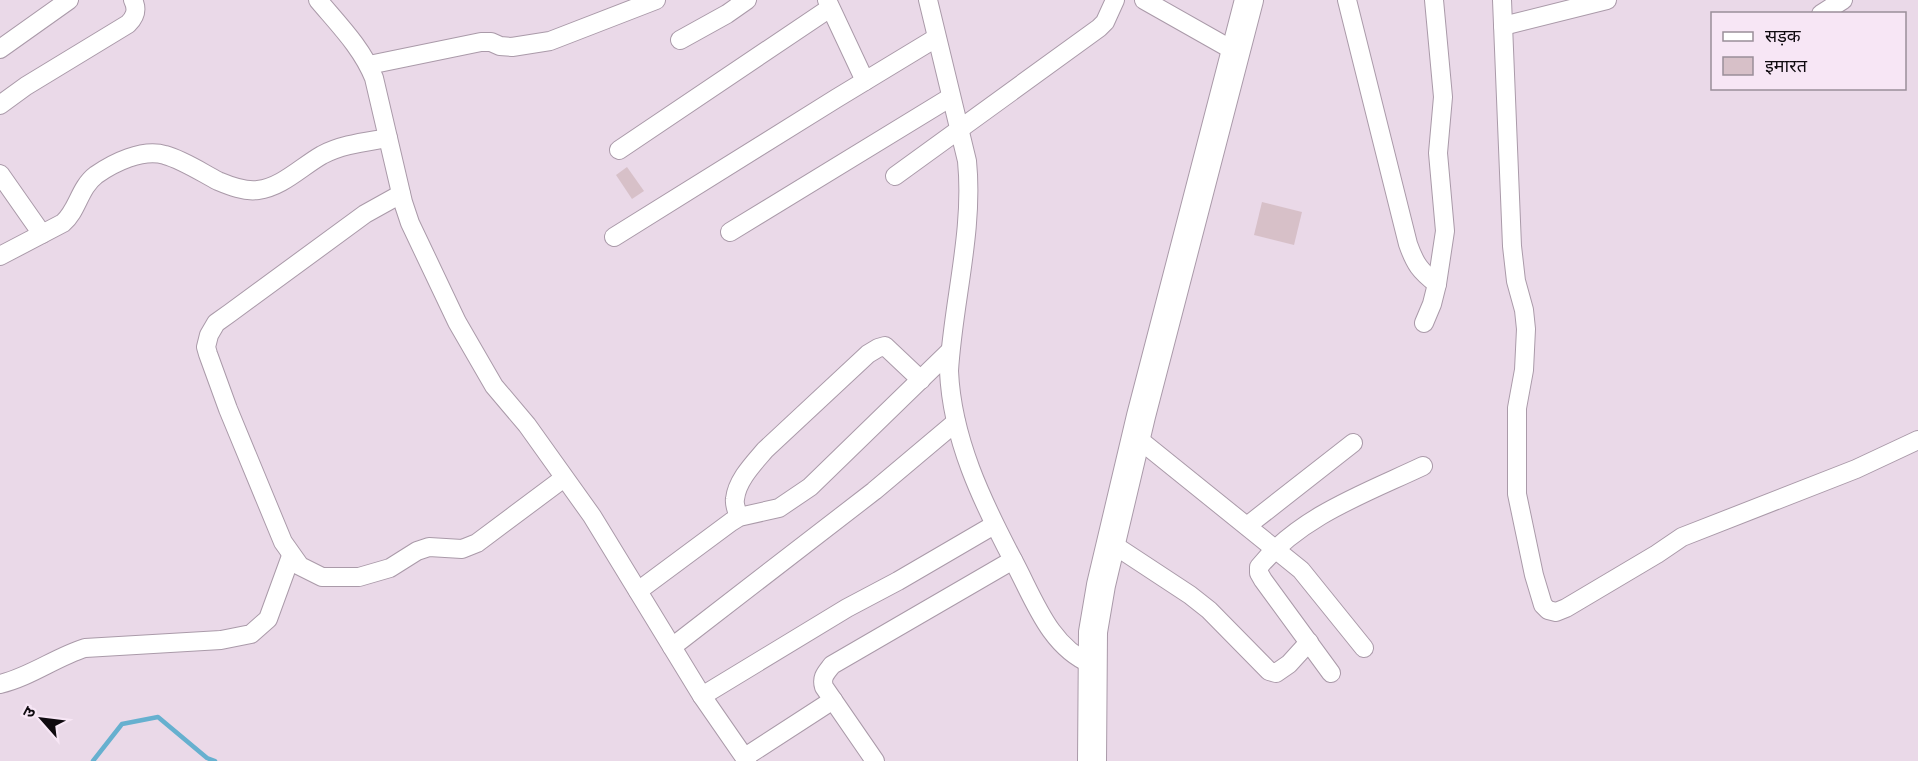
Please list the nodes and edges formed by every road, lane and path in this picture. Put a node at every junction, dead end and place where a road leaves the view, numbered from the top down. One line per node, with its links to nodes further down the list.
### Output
1 (69, 0): 20 (street)
2 (133, 0): 25 (street)
3 (318, 0): 22 (street)
4 (656, 0): 22 (street)
5 (747, 0): 19 (street)
6 (928, 0): 18 (street)
7 (1115, 0): 26 (street)
8 (1144, 0): 21 (street)
9 (1249, 0): 21 (main road)
10 (1347, 0): 36 (street)
11 (1434, 0): 36 (street)
12 (1502, 0): 17 (street)
13 (1607, 0): 17 (street)
14 (1843, 0): 16 (street)
15 (829, 4): 23 (street); 28 (street)
16 (1824, 12)
17 (1503, 26): 42 (street)
18 (936, 38): 23 (street); 24 (street)
19 (680, 39)
20 (0, 49)
21 (1236, 52): 41 (main road)
22 (369, 64): 27 (street)
23 (865, 81): 34 (street)
24 (951, 97): 26 (street); 32 (street)
25 (0, 105)
26 (959, 130): 30 (street); 38 (street)
27 (388, 138): 31 (street); 33 (street)
28 (619, 150)
29 (0, 174): 33 (street)
30 (896, 176)
31 (401, 194): 45 (street); 51 (street)
32 (730, 232)
33 (42, 234): 35 (street)
34 (614, 237)
35 (0, 256)
36 (1437, 284): 37 (street)
37 (1424, 323)
38 (950, 351): 39 (street); 40 (street)
39 (921, 380): 46 (street); 46 (street)
40 (956, 422): 47 (street); 55 (street)
41 (1136, 437): 48 (street); 49 (main road)
42 (1918, 440)
43 (1353, 443): 48 (street)
44 (1423, 466): 50 (street)
45 (564, 478): 51 (street); 53 (street)
46 (739, 517): 53 (street)
47 (994, 525): 52 (street); 60 (street)
48 (1247, 526): 50 (street)
49 (1111, 543): 54 (street); 57 (main road)
50 (1274, 548): 54 (street); 56 (street)
51 (291, 556): 59 (street)
52 (1013, 560): 57 (street); 61 (street)
53 (638, 591): 55 (street)
54 (1309, 642): 58 (street)
55 (672, 647): 60 (street)
56 (1364, 648)
57 (1091, 664): 64 (main road)
58 (1332, 673)
59 (0, 684)
60 (702, 696): 62 (street)
61 (833, 700): 62 (street); 63 (street)
62 (746, 759)
63 (875, 761)
64 (1092, 761)

